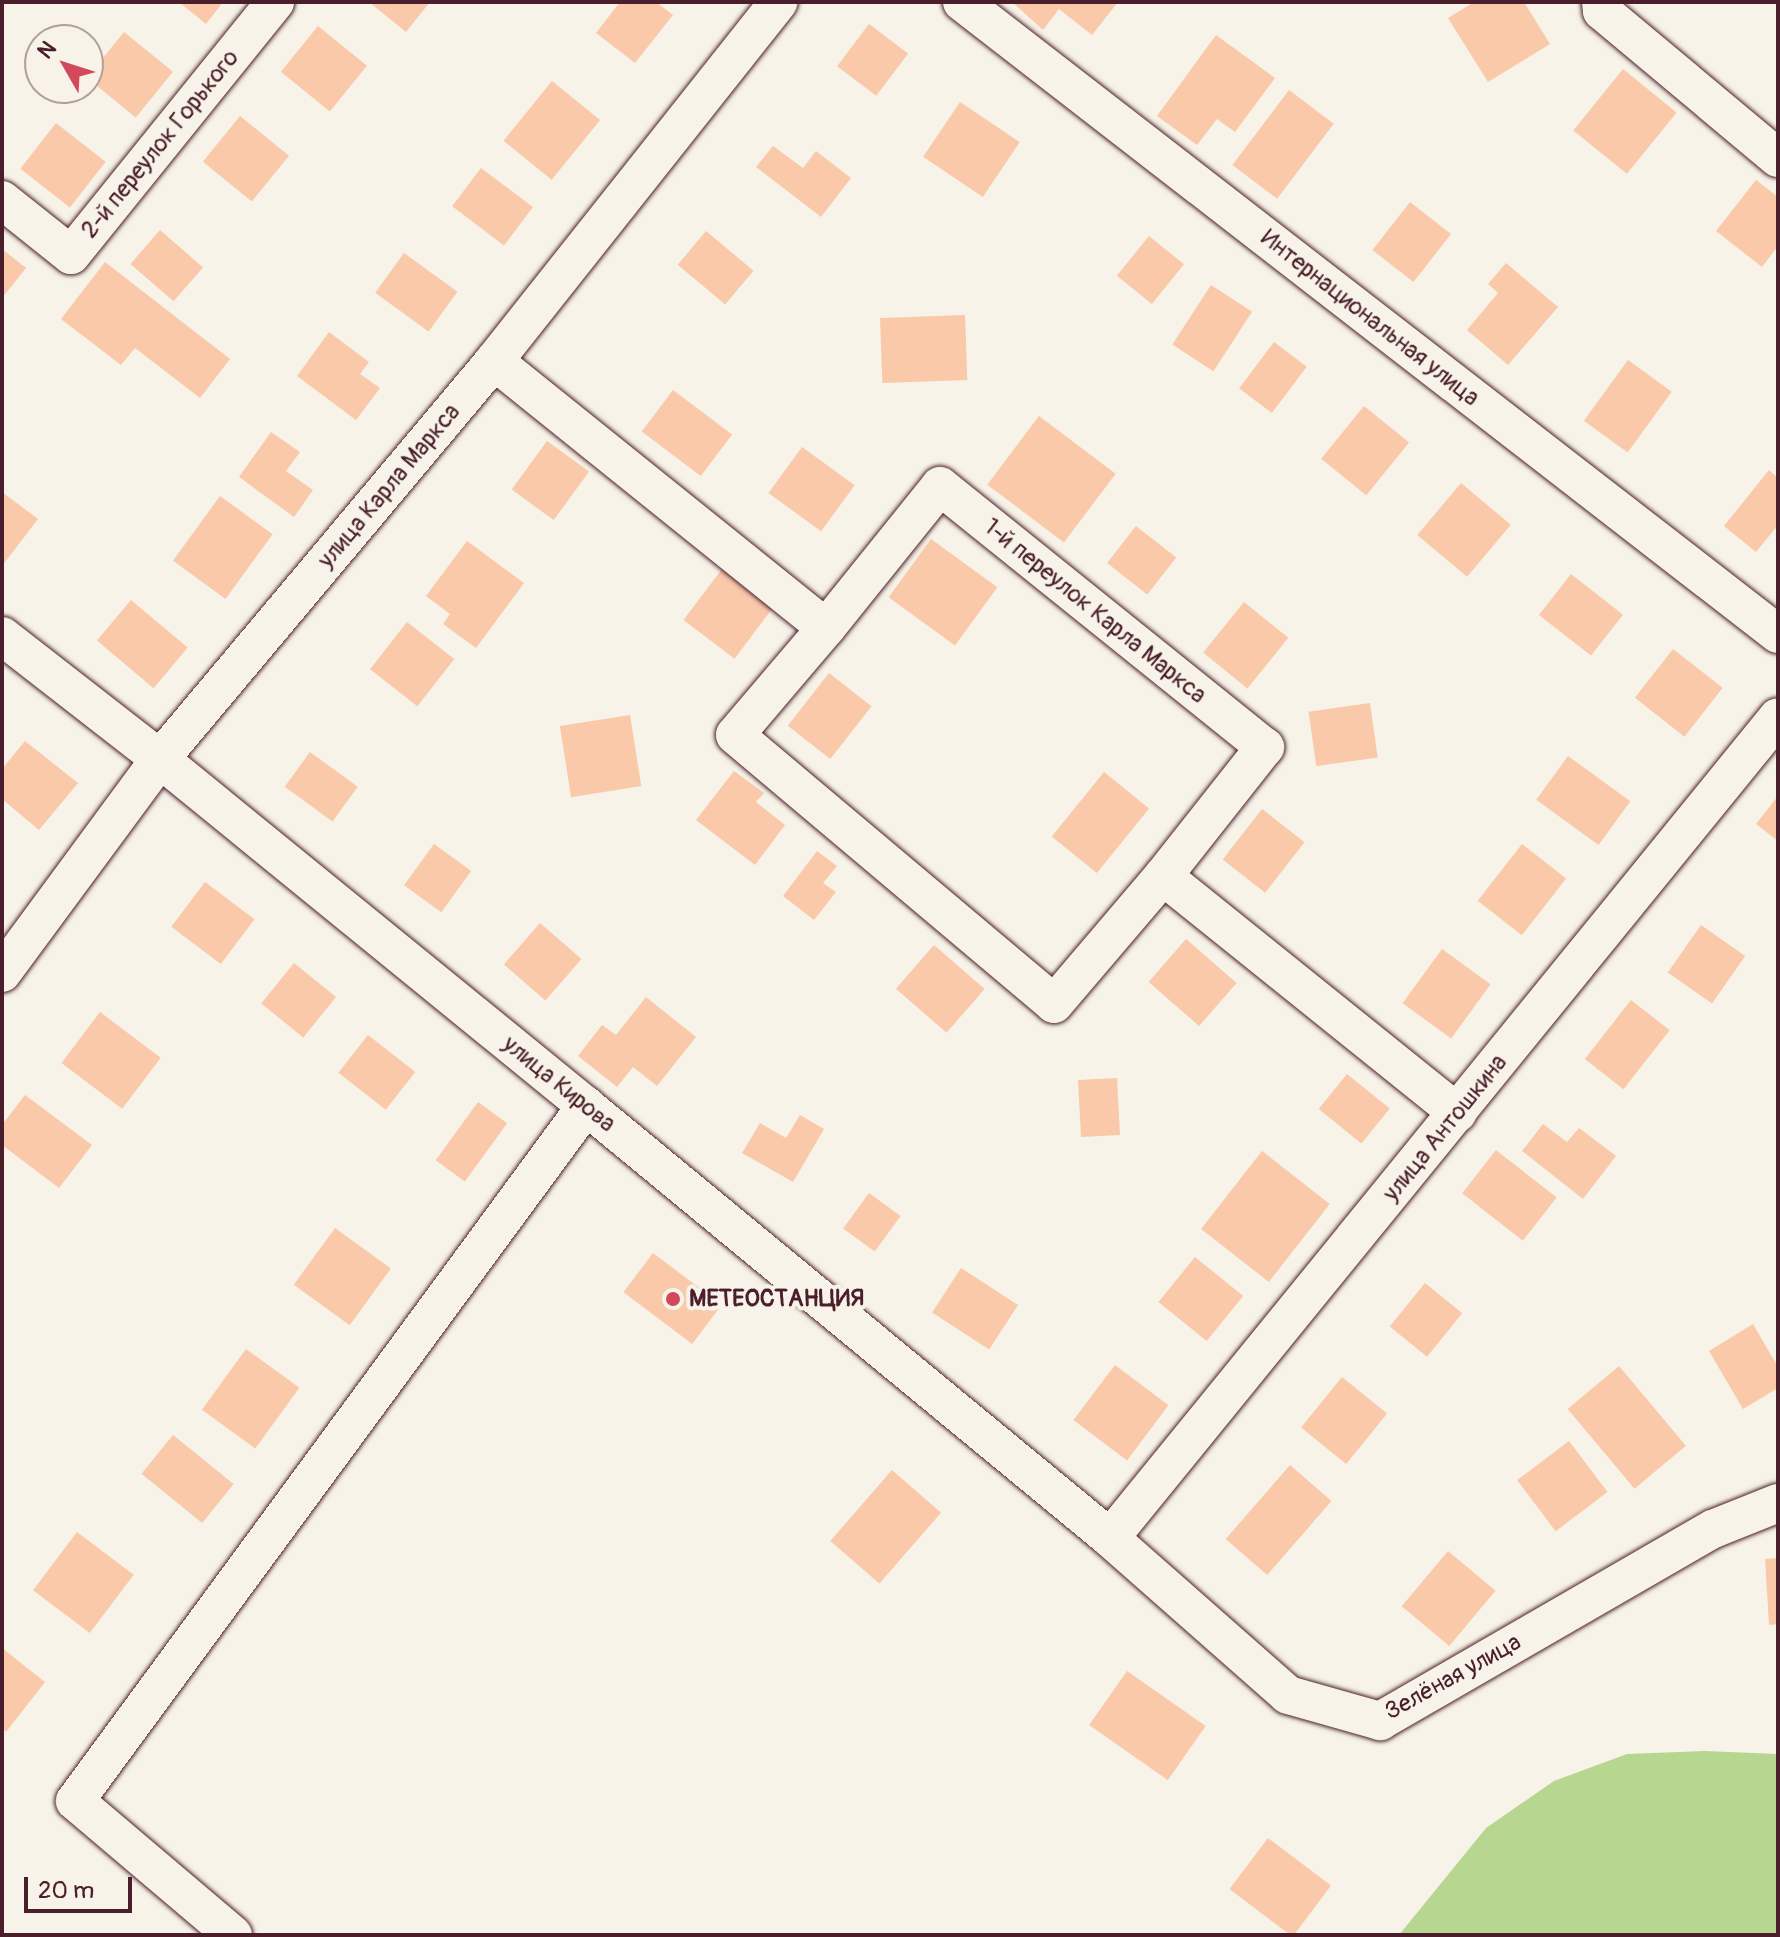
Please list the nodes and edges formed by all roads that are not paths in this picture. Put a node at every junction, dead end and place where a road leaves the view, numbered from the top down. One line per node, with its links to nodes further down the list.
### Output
1 (275, 2): 6 (street, 2-й переулок Горького)
2 (779, 2): 7 (street, улица Карла Маркса)
3 (962, 2): 9 (street, Интернациональная улица)
4 (1601, 2): 5 (street)
5 (1778, 158)
6 (2, 200)
7 (494, 361): 8 (street); 12 (street, улица Карла Маркса)
8 (826, 628): 13 (street, 1-й переулок Карла Маркса); 13 (street, 1-й переулок Карла Маркса)
9 (1778, 634)
10 (2, 636): 12 (street, улица Кирова)
11 (1778, 717): 16 (street, улица Антошкина)
12 (160, 759): 14 (street, улица Карла Маркса); 15 (street, улица Кирова)
13 (1163, 876): 16 (street)
14 (2, 973)
15 (586, 1106): 18 (street, улица Кирова); 19 (street)
16 (1458, 1113): 18 (street, улица Антошкина)
17 (1778, 1503): 18 (street, Зелёная улица)
18 (1110, 1538)
19 (233, 1935)

